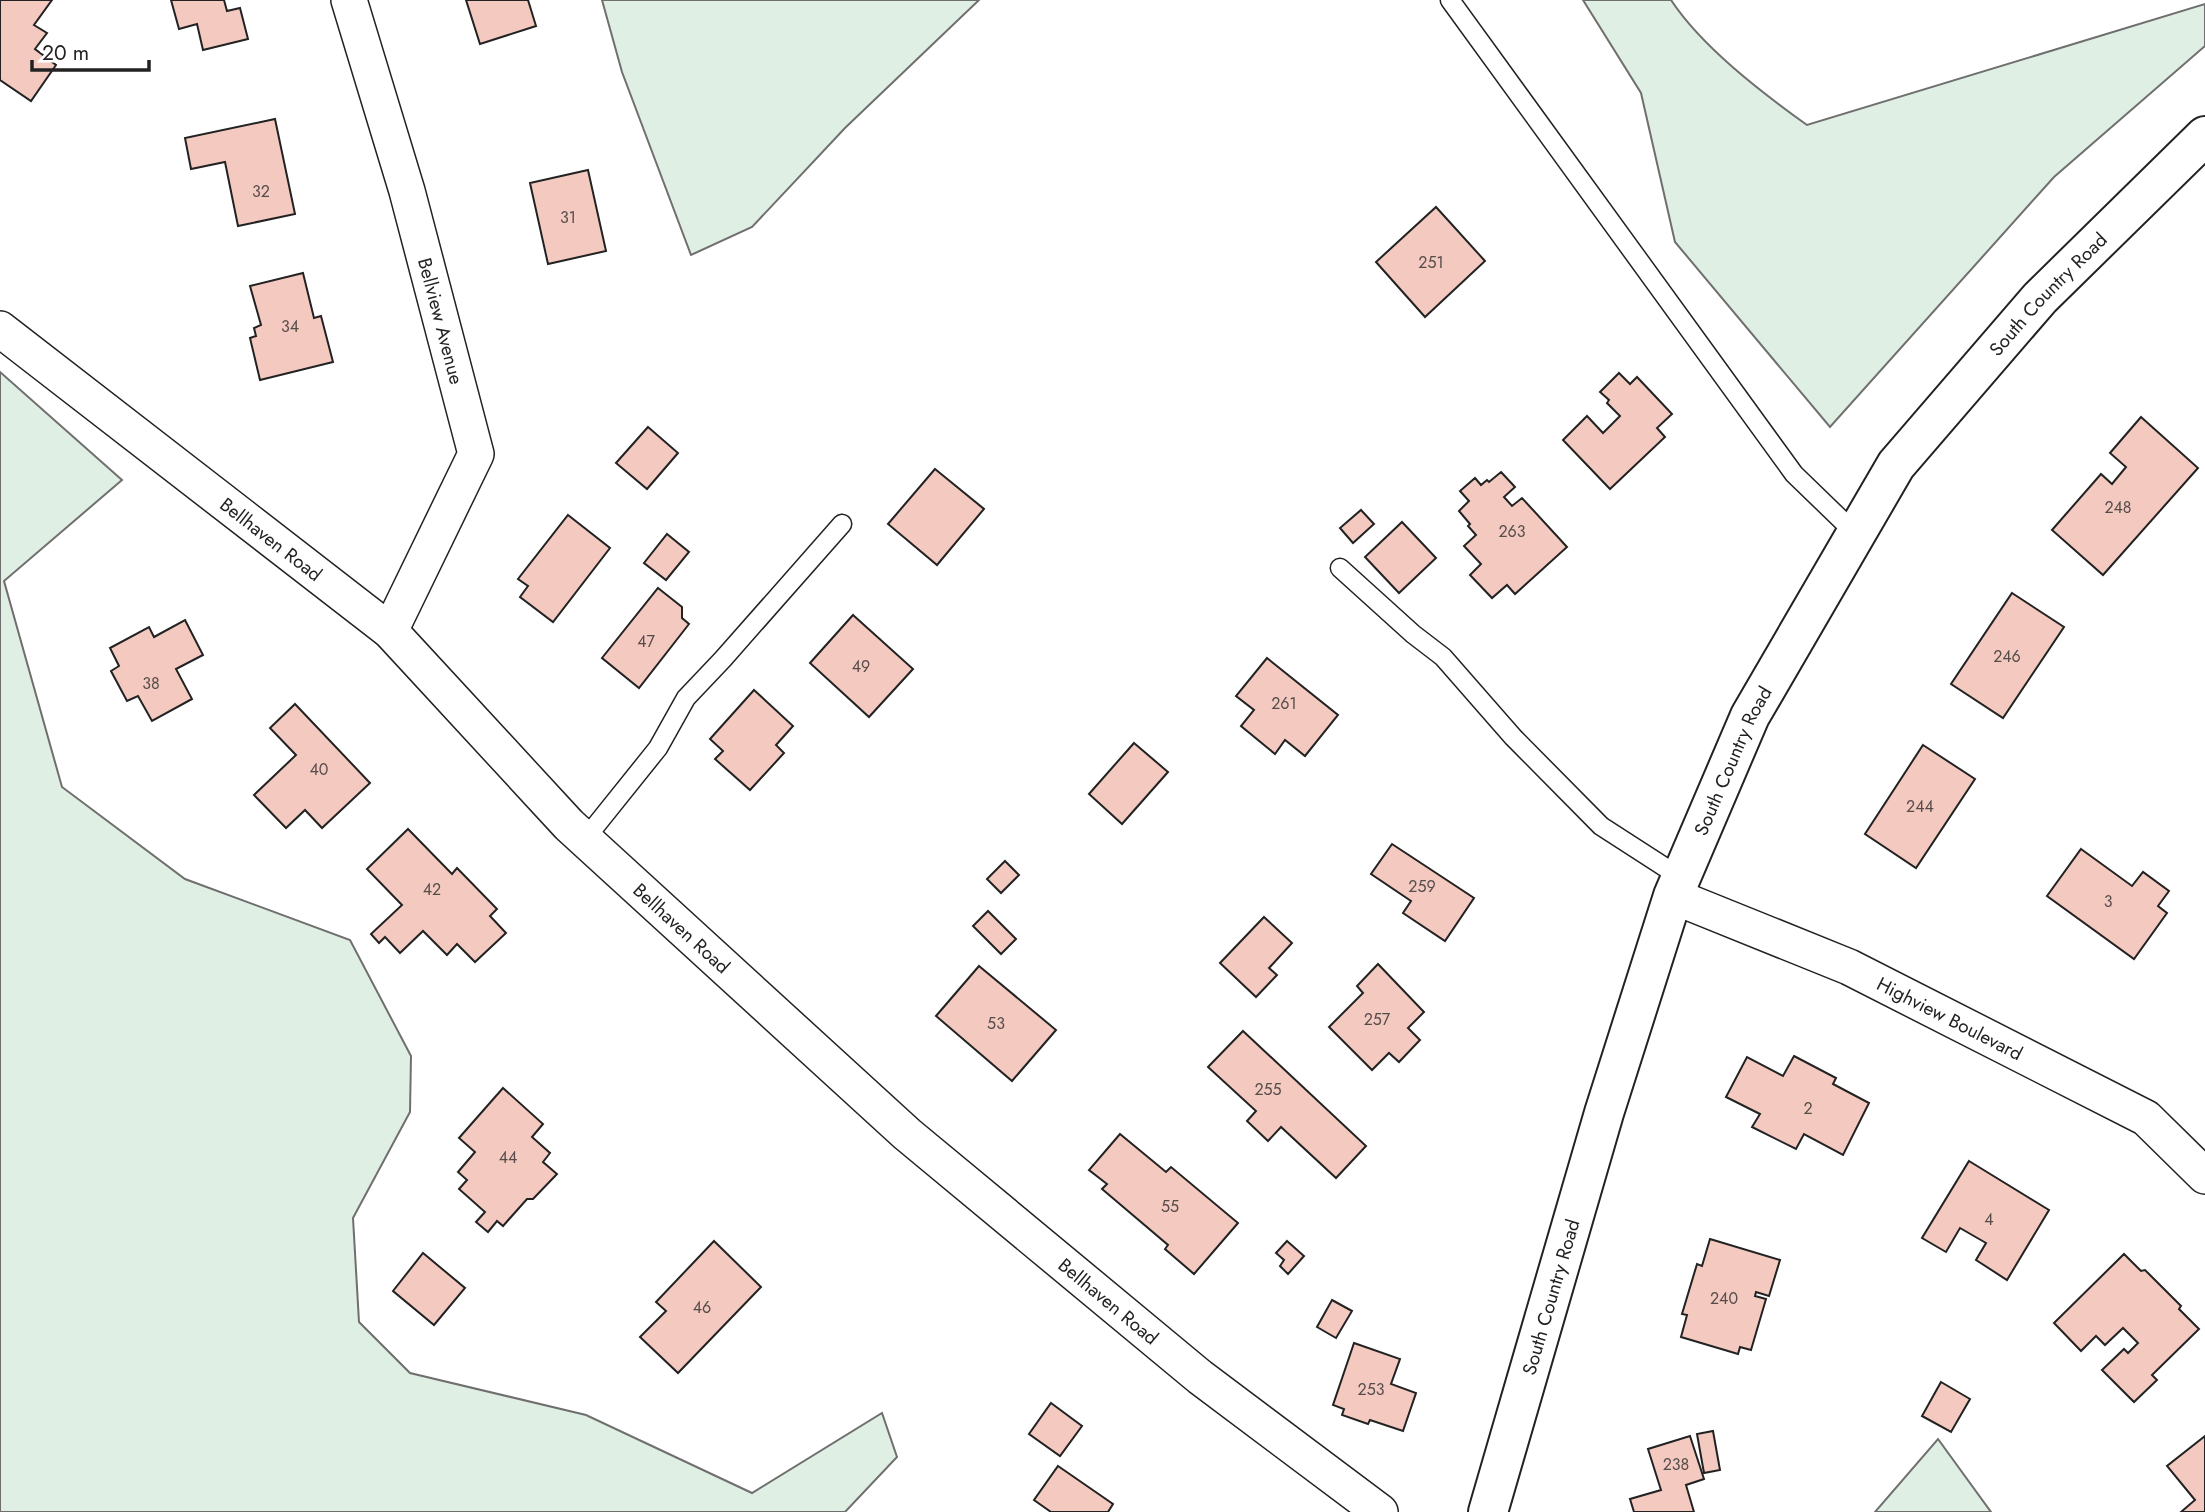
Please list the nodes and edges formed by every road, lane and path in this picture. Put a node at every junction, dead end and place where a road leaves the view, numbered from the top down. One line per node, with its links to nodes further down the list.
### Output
1 (349, 0): 8 (street, Bellview Avenue)
2 (1450, 0): 6 (lane)
3 (2205, 136): 6 (main road, South Country Road)
4 (0, 329): 8 (street, Bellhaven Road)
5 (842, 524): 9 (lane)
6 (1856, 534): 10 (main road, South Country Road)
7 (1340, 568): 10 (lane)
8 (390, 631): 9 (street, Bellhaven Road)
9 (585, 839): 12 (street, Bellhaven Road)
10 (1676, 887): 11 (street, Highview Boulevard); 13 (main road, South Country Road)
11 (2205, 1176)
12 (1380, 1512)
13 (1488, 1512)

